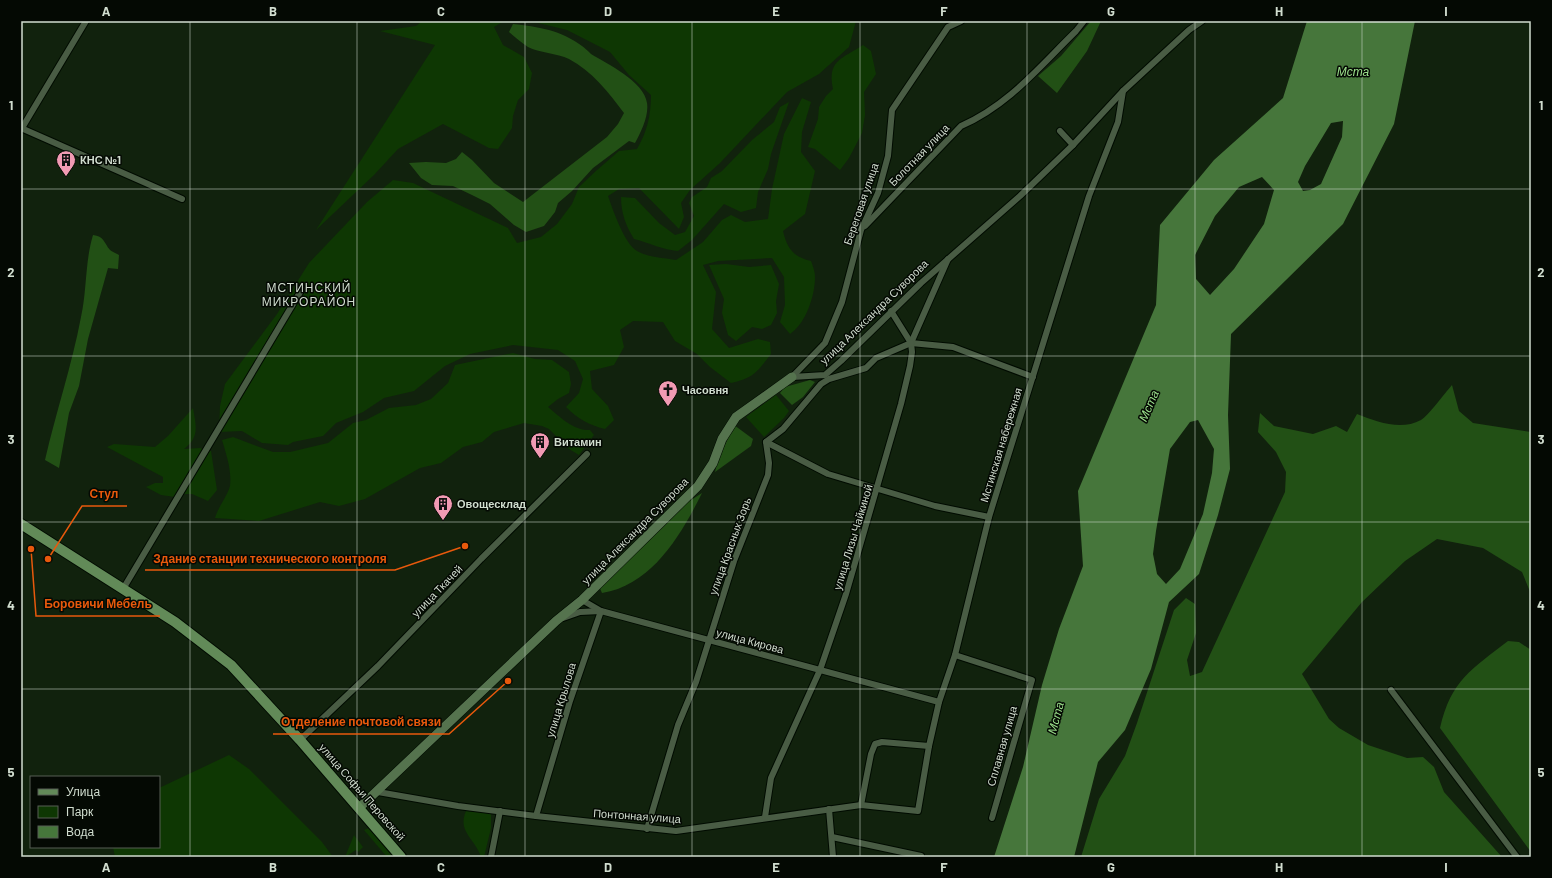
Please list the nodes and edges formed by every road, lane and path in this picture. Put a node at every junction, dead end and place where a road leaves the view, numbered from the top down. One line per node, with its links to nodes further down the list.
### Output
1 (86, 21): 8 (street)
2 (952, 21): 6 (street, Береговая улица)
3 (961, 21): 6 (street)
4 (1084, 21): 12 (street, Болотная улица)
5 (1202, 21): 7 (street, улица Александра Суворова)
6 (948, 27): 12 (street, Береговая улица)
7 (1123, 91): 10 (street, улица Александра Суворова); 18 (street, Мстинская набережная)
8 (21, 128): 11 (street)
9 (1060, 131): 10 (street)
10 (1073, 145): 13 (street, улица Александра Суворова)
11 (182, 199)
12 (861, 230): 17 (street, Береговая улица)
13 (948, 259): 15 (street, улица Александра Суворова); 16 (street, улица Лизы Чайкиной)
14 (302, 290): 24 (street)
15 (891, 311): 16 (street); 17 (street, улица Александра Суворова)
16 (910, 343): 18 (street); 19 (street); 21 (street, улица Лизы Чайкиной)
17 (792, 377): 25 (street, улица Александра Суворова)
18 (1033, 377): 22 (street, Мстинская набережная)
19 (766, 442): 21 (street); 28 (street, улица Красных Зорь)
20 (587, 454): 33 (street, улица Ткачей)
21 (877, 490): 22 (street); 30 (street, улица Лизы Чайкиной)
22 (989, 517): 29 (street, Мстинская набережная)
23 (21, 524): 24 (main road, улица Софьи Перовской)
24 (123, 589): 33 (main road, улица Софьи Перовской)
25 (582, 600): 26 (street); 27 (street, улица Александра Суворова)
26 (601, 612): 27 (street, улица Кирова); 28 (street, улица Кирова); 41 (street, улица Крылова)
27 (556, 621): 35 (street, улица Александра Суворова)
28 (708, 640): 30 (street, улица Кирова); 44 (street, улица Красных Зорь)
29 (955, 655): 32 (street, Мстинская набережная); 43 (street, Сплавная улица)
30 (820, 670): 32 (street, улица Кирова); 42 (street, улица Лизы Чайкиной)
31 (1391, 690): 50 (street)
32 (939, 702): 34 (street, Мстинская набережная)
33 (300, 740): 37 (main road, улица Софьи Перовской)
34 (928, 746): 36 (street); 39 (street, Мстинская набережная)
35 (378, 792): 37 (street, улица Александра Суворова); 40 (street, Понтонная улица)
36 (861, 805): 38 (street, Понтонная улица); 39 (street, Понтонная улица)
37 (359, 808): 47 (main road, улица Софьи Перовской)
38 (829, 809): 42 (street, Понтонная улица); 45 (street)
39 (918, 810)
40 (500, 811): 41 (street, Понтонная улица); 48 (street)
41 (536, 816): 44 (street, Понтонная улица)
42 (765, 817): 44 (street, Понтонная улица)
43 (992, 818)
44 (647, 829)
45 (832, 837): 46 (street); 49 (street)
46 (921, 856)
47 (402, 857)
48 (491, 857)
49 (833, 857)
50 (1517, 857)

